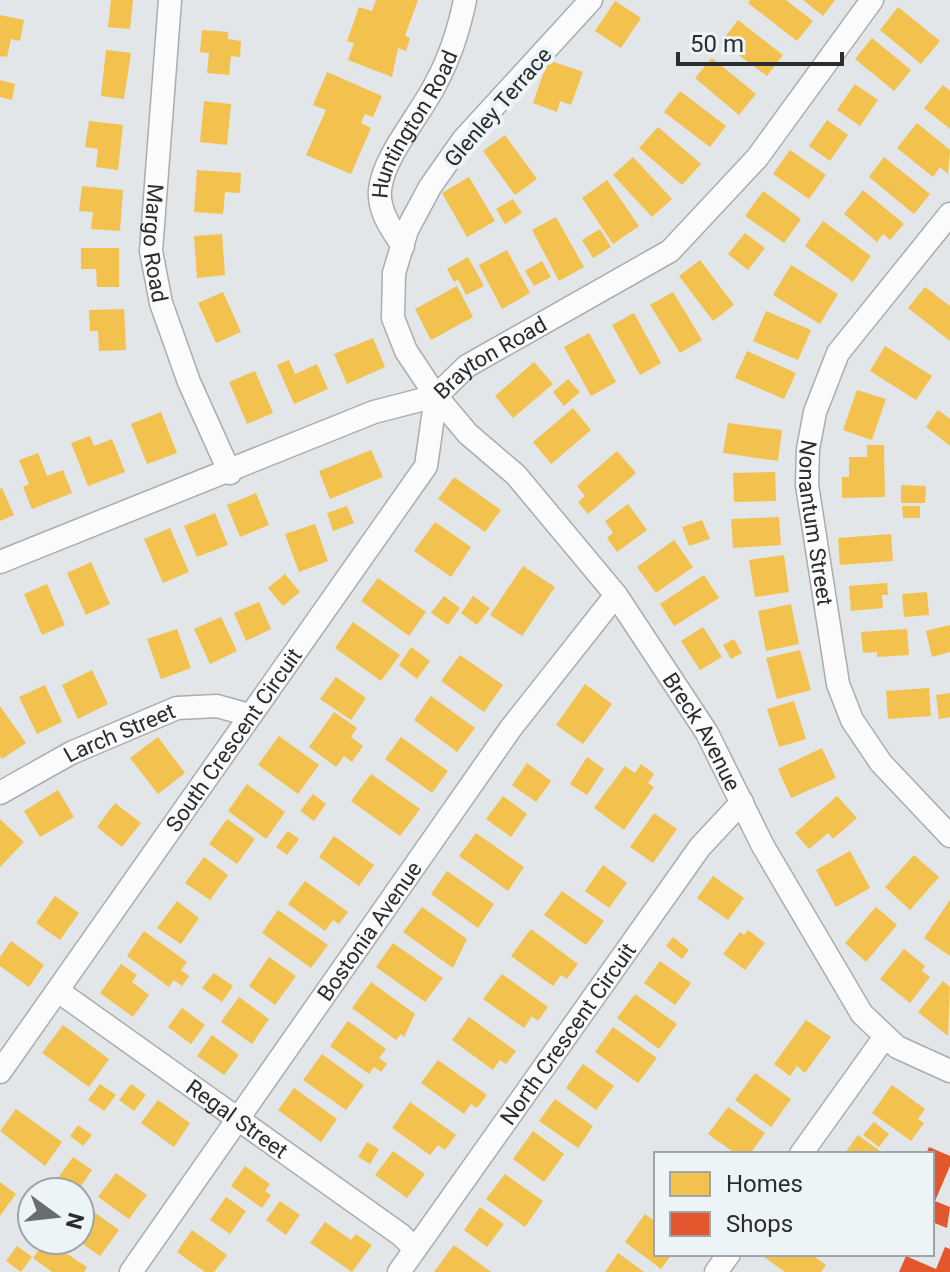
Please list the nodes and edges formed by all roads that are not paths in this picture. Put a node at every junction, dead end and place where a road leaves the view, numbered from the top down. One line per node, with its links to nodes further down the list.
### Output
1 (170, 0): 8 (street, Margo Road)
2 (465, 0): 6 (street, Huntington Road)
3 (591, 0): 6 (street, Glenley Terrace)
4 (872, 0): 7 (street, Brayton Road)
5 (950, 214): 14 (street, Nonantum Street)
6 (403, 246): 7 (street, Glenley Terrace)
7 (436, 396): 8 (street, Brayton Road); 10 (street, Breck Avenue); 11 (street, South Crescent Circuit)
8 (230, 473): 9 (street, Brayton Road)
9 (0, 562)
10 (616, 595): 13 (street, Breck Avenue); 19 (street, Bostonia Avenue)
11 (249, 715): 12 (street, Larch Street); 15 (street, South Crescent Circuit)
12 (0, 793)
13 (742, 802): 16 (street, Breck Avenue); 21 (street, North Crescent Circuit)
14 (950, 836)
15 (58, 991): 18 (street, South Crescent Circuit); 19 (street, Regal Street)
16 (884, 1038): 17 (street, Breck Avenue); 20 (street)
17 (950, 1071)
18 (0, 1072)
19 (239, 1119): 21 (street, Regal Street); 22 (street, Bostonia Avenue)
20 (802, 1152)
21 (415, 1249): 23 (street, North Crescent Circuit)
22 (131, 1272)
23 (399, 1272)

